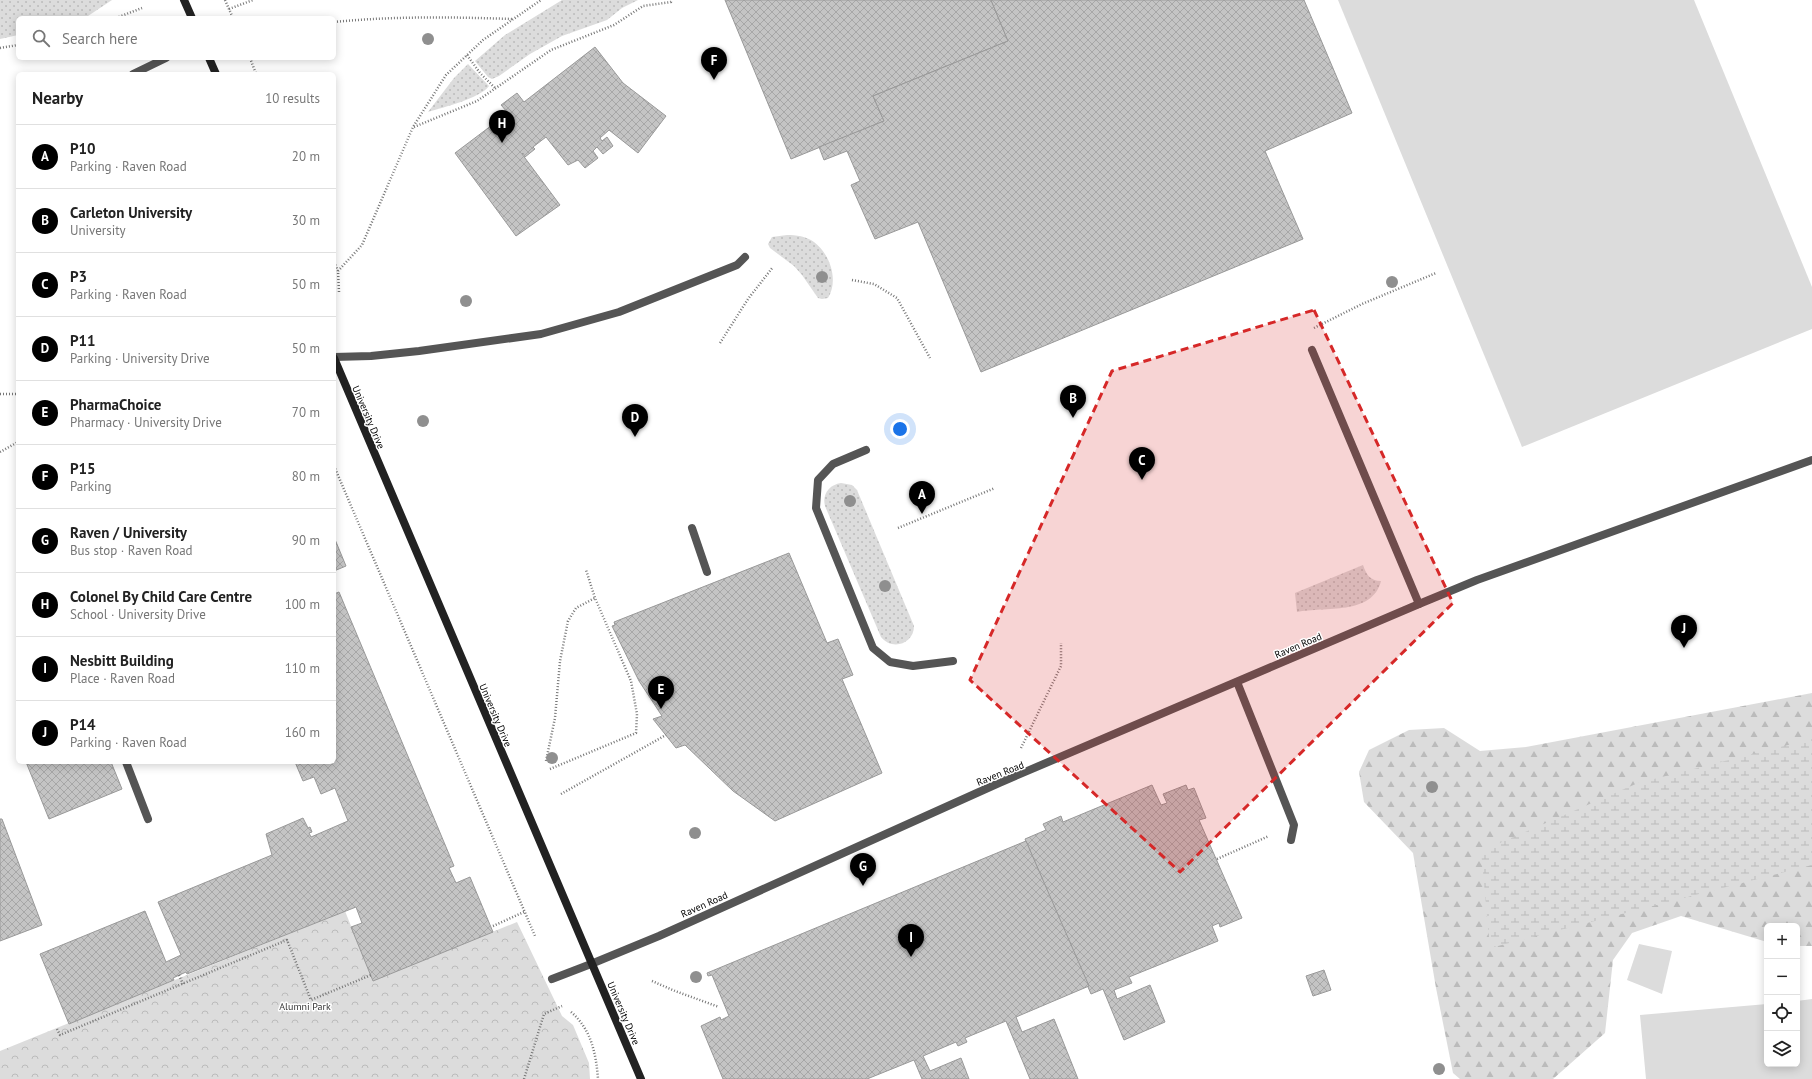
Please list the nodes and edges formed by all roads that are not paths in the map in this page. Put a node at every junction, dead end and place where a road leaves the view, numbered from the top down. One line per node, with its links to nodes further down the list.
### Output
1 (184, 0): 2 (street)
2 (191, 16)
3 (162, 60): 5 (street)
4 (210, 60): 6 (street)
5 (137, 72)
6 (215, 72)
7 (746, 257): 9 (street)
8 (1312, 350): 15 (street)
9 (336, 358)
10 (336, 363): 21 (street, University Drive)
11 (866, 450): 16 (street)
12 (1812, 460): 15 (street, Raven Road)
13 (692, 528): 14 (street)
14 (707, 572)
15 (1419, 604): 17 (street, Raven Road)
16 (953, 661)
17 (1237, 682): 20 (street); 21 (street, Raven Road)
18 (127, 764): 19 (street)
19 (148, 819)
20 (1291, 840)
21 (591, 964): 22 (street, Raven Road); 23 (street, University Drive)
22 (552, 979)
23 (641, 1079)

